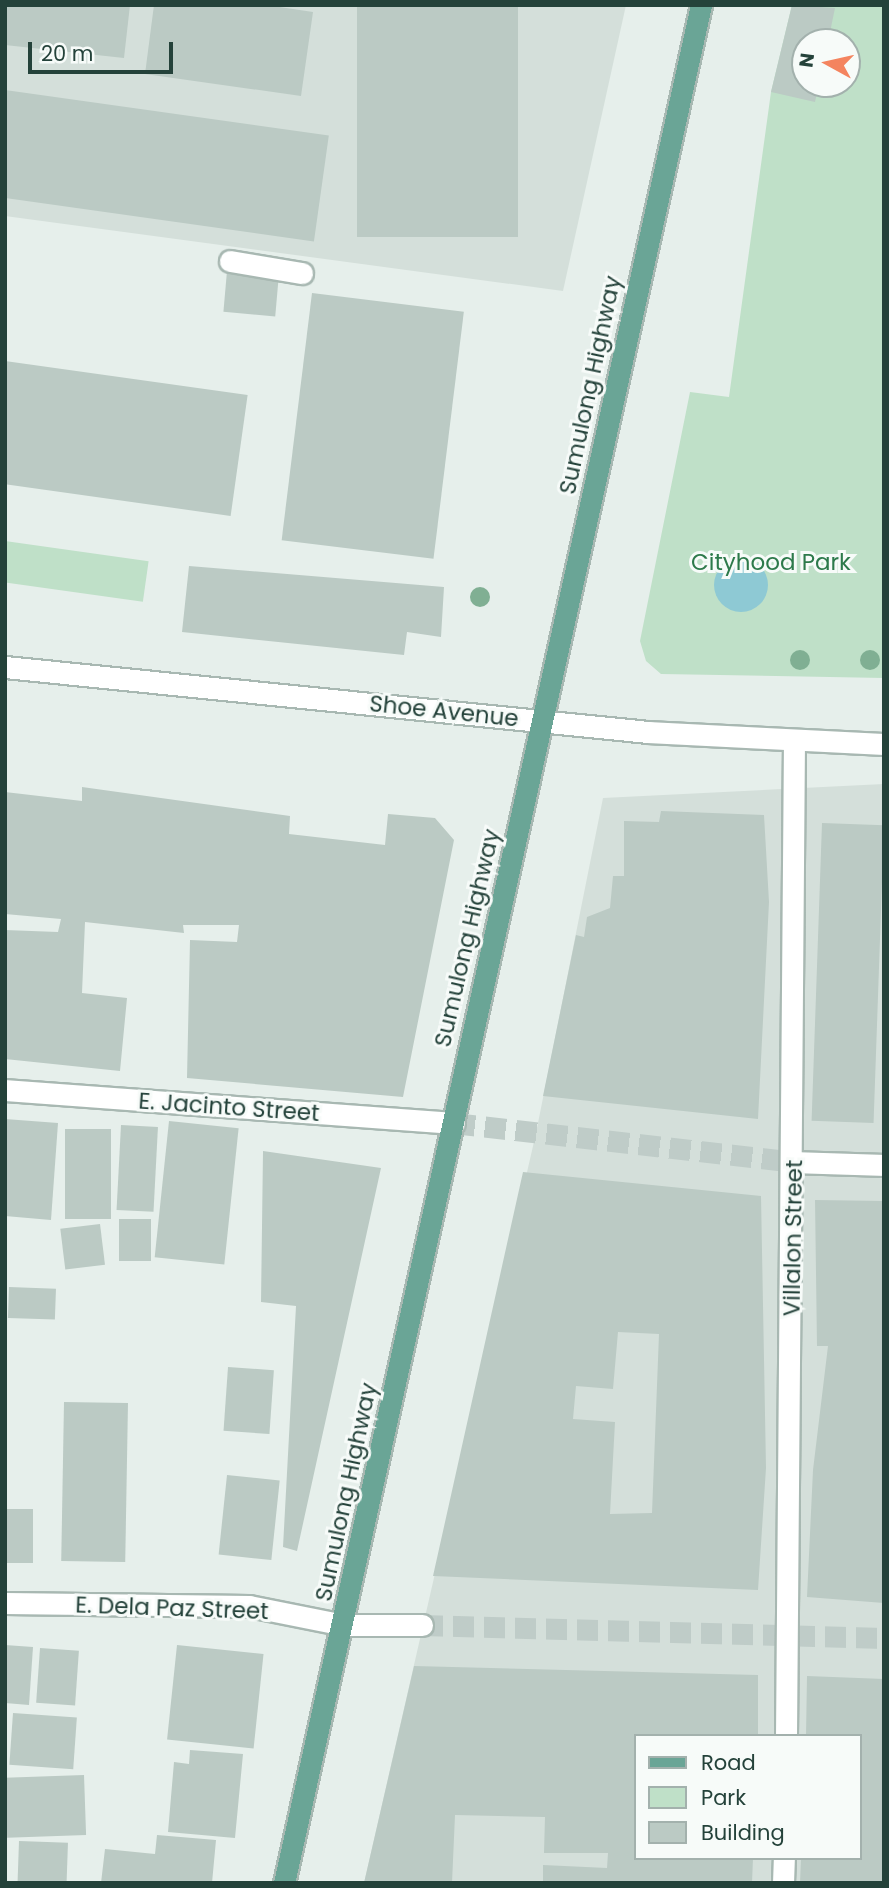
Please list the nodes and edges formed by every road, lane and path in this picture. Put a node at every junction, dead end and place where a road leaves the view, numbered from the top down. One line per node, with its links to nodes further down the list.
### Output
1 (701, 5): 5 (main road, Sumulong Highway)
2 (230, 261): 3 (street)
3 (302, 273)
4 (5, 667): 5 (street, Shoe Avenue)
5 (541, 720): 6 (street, Shoe Avenue); 9 (main road, Sumulong Highway)
6 (794, 741): 7 (street, Shoe Avenue); 10 (street, Villalon Street)
7 (884, 744)
8 (5, 1090): 9 (street, E. Jacinto Street)
9 (454, 1123): 13 (main road, Sumulong Highway)
10 (794, 1162): 11 (street); 15 (street, Villalon Street)
11 (884, 1165)
12 (5, 1602): 13 (street, E. Dela Paz Street)
13 (344, 1625): 14 (street, E. Dela Paz Street); 17 (main road, Sumulong Highway)
14 (422, 1625)
15 (786, 1734)
16 (784, 1860): 18 (street)
17 (284, 1883)
18 (783, 1883)

